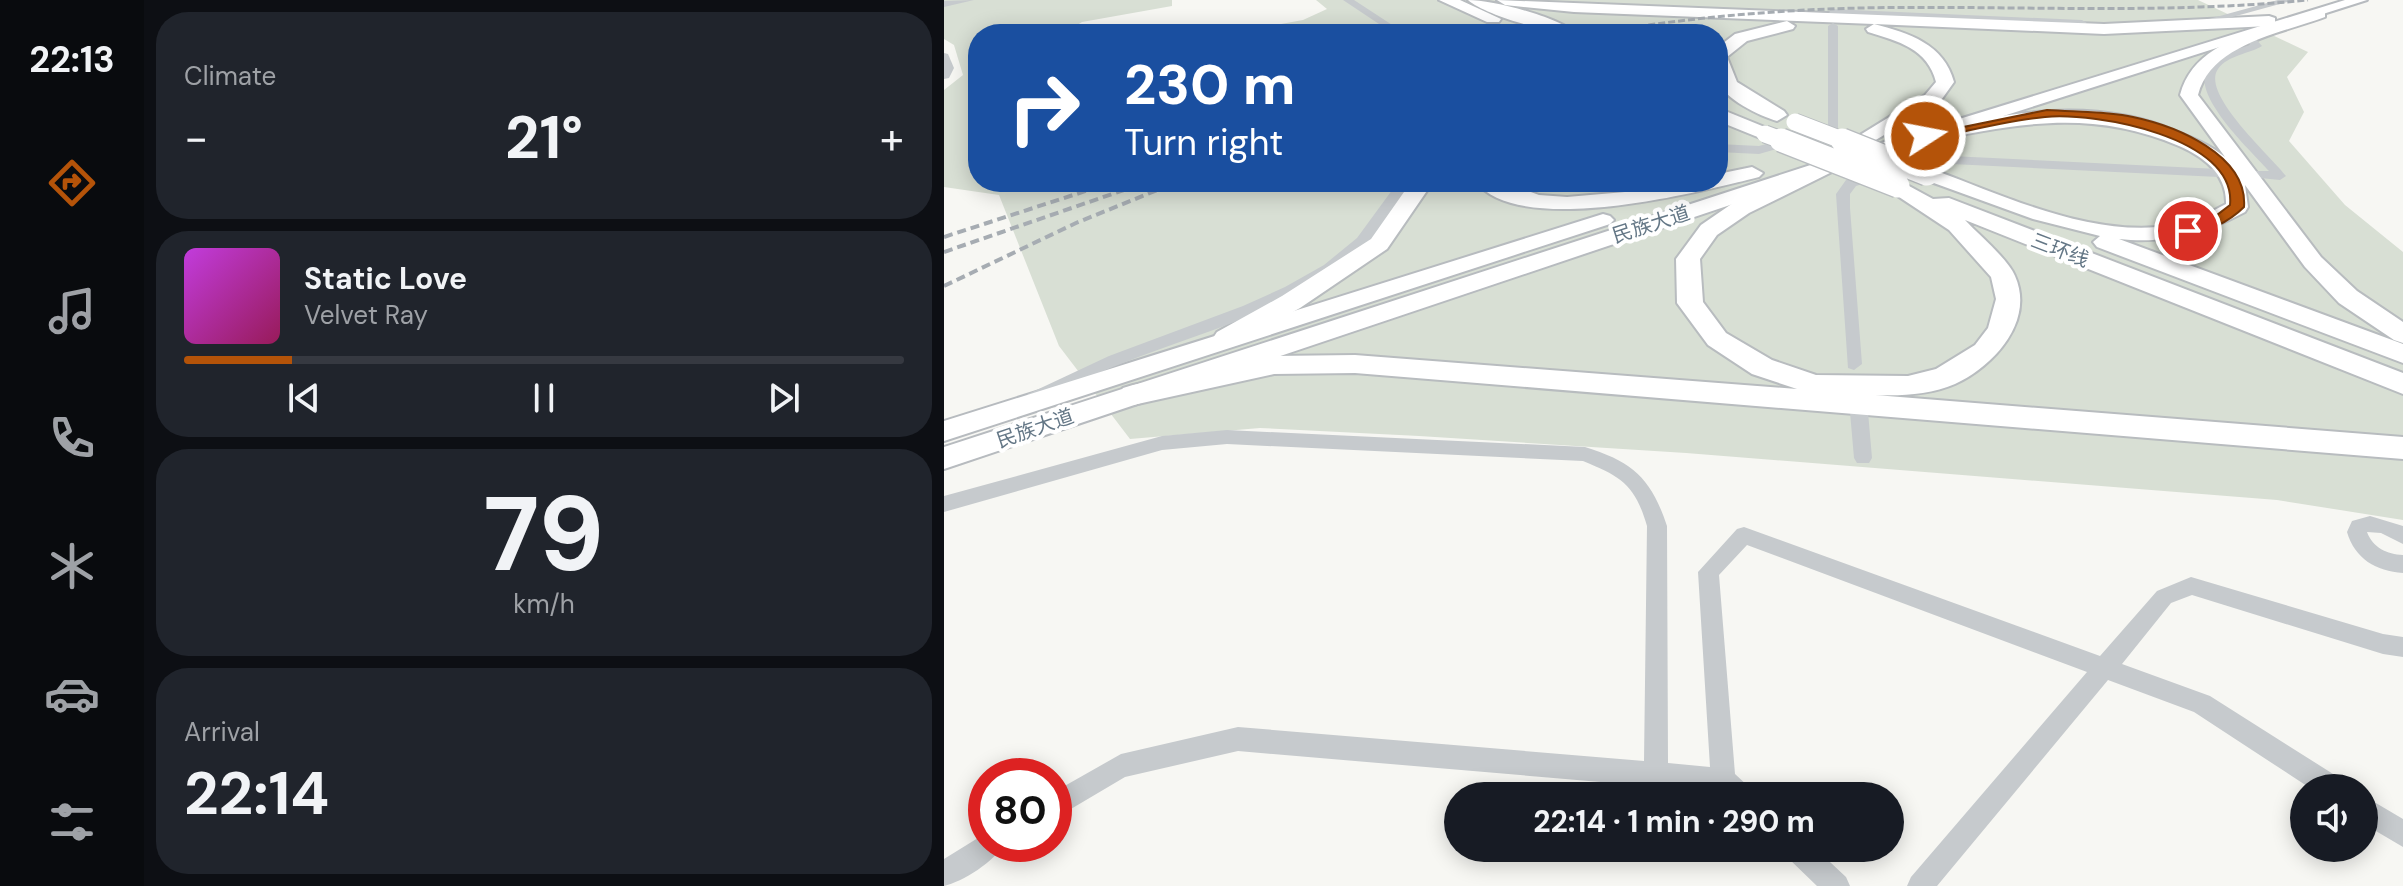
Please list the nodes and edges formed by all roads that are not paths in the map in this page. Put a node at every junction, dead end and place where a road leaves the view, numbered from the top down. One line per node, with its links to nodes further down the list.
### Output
1 (969, 0): 10 (street)
2 (1348, 0): 13 (street)
3 (1435, 0): 14 (highway)
4 (1447, 0): 15 (highway)
5 (1476, 0): 16 (highway)
6 (1485, 0): 17 (highway)
7 (1505, 0): 12 (highway)
8 (2289, 0): 29 (street)
9 (2360, 0): 11 (main road, 民族大道)
10 (944, 4)
11 (2325, 7): 12 (main road, 民族大道); 18 (highway); 27 (main road, 民族大道)
12 (2269, 21): 28 (main road, 民族大道)
13 (1385, 24)
14 (1478, 24)
15 (1504, 24)
16 (1535, 24)
17 (1544, 24)
18 (2251, 40): 33 (street); 43 (highway)
19 (1728, 46): 28 (highway)
20 (944, 57): 21 (street)
21 (944, 75)
22 (1728, 82): 26 (highway)
23 (1728, 96): 26 (highway)
24 (1728, 101): 26 (highway, 三环线)
25 (1728, 120): 35 (highway, 三环线, bridge)
26 (1786, 121): 35 (highway, 三环线)
27 (1925, 136): 30 (main road, 民族大道); 42 (highway)
28 (1867, 139): 31 (main road, 民族大道)
29 (1728, 148)
30 (1833, 164): 35 (highway); 49 (main road, 民族大道)
31 (1752, 173): 34 (highway); 36 (main road, 民族大道)
32 (2219, 173): 46 (street)
33 (2254, 174)
34 (1728, 178)
35 (1913, 179): 42 (highway); 47 (highway, 三环线); 48 (highway, 三环线)
36 (1728, 181)
37 (1398, 192): 50 (street)
38 (1415, 192): 44 (highway)
39 (1509, 192): 40 (highway)
40 (1659, 192)
41 (1691, 192): 44 (main road, 民族大道)
42 (1976, 193): 45 (highway)
43 (2403, 334)
44 (1226, 338): 50 (main road, 民族大道)
45 (2403, 354)
46 (1854, 364)
47 (2403, 364)
48 (2403, 384)
49 (1133, 395): 53 (highway); 54 (main road, 民族大道)
50 (1025, 404): 52 (main road, 民族大道)
51 (1859, 412): 55 (street)
52 (944, 431)
53 (2403, 448)
54 (944, 458)
55 (1863, 458)
56 (944, 504): 61 (street)
57 (2403, 536): 58 (street)
58 (2403, 564)
59 (2403, 647): 60 (street)
60 (2105, 668): 62 (street); 64 (street); 72 (street)
61 (1656, 774): 63 (street); 65 (street)
62 (2310, 774)
63 (1699, 782)
64 (1730, 782)
65 (1072, 795)
66 (2378, 818): 67 (street)
67 (2403, 834)
68 (968, 858): 70 (street)
69 (1811, 862): 71 (street)
70 (944, 874)
71 (1837, 886)
72 (1920, 886)

